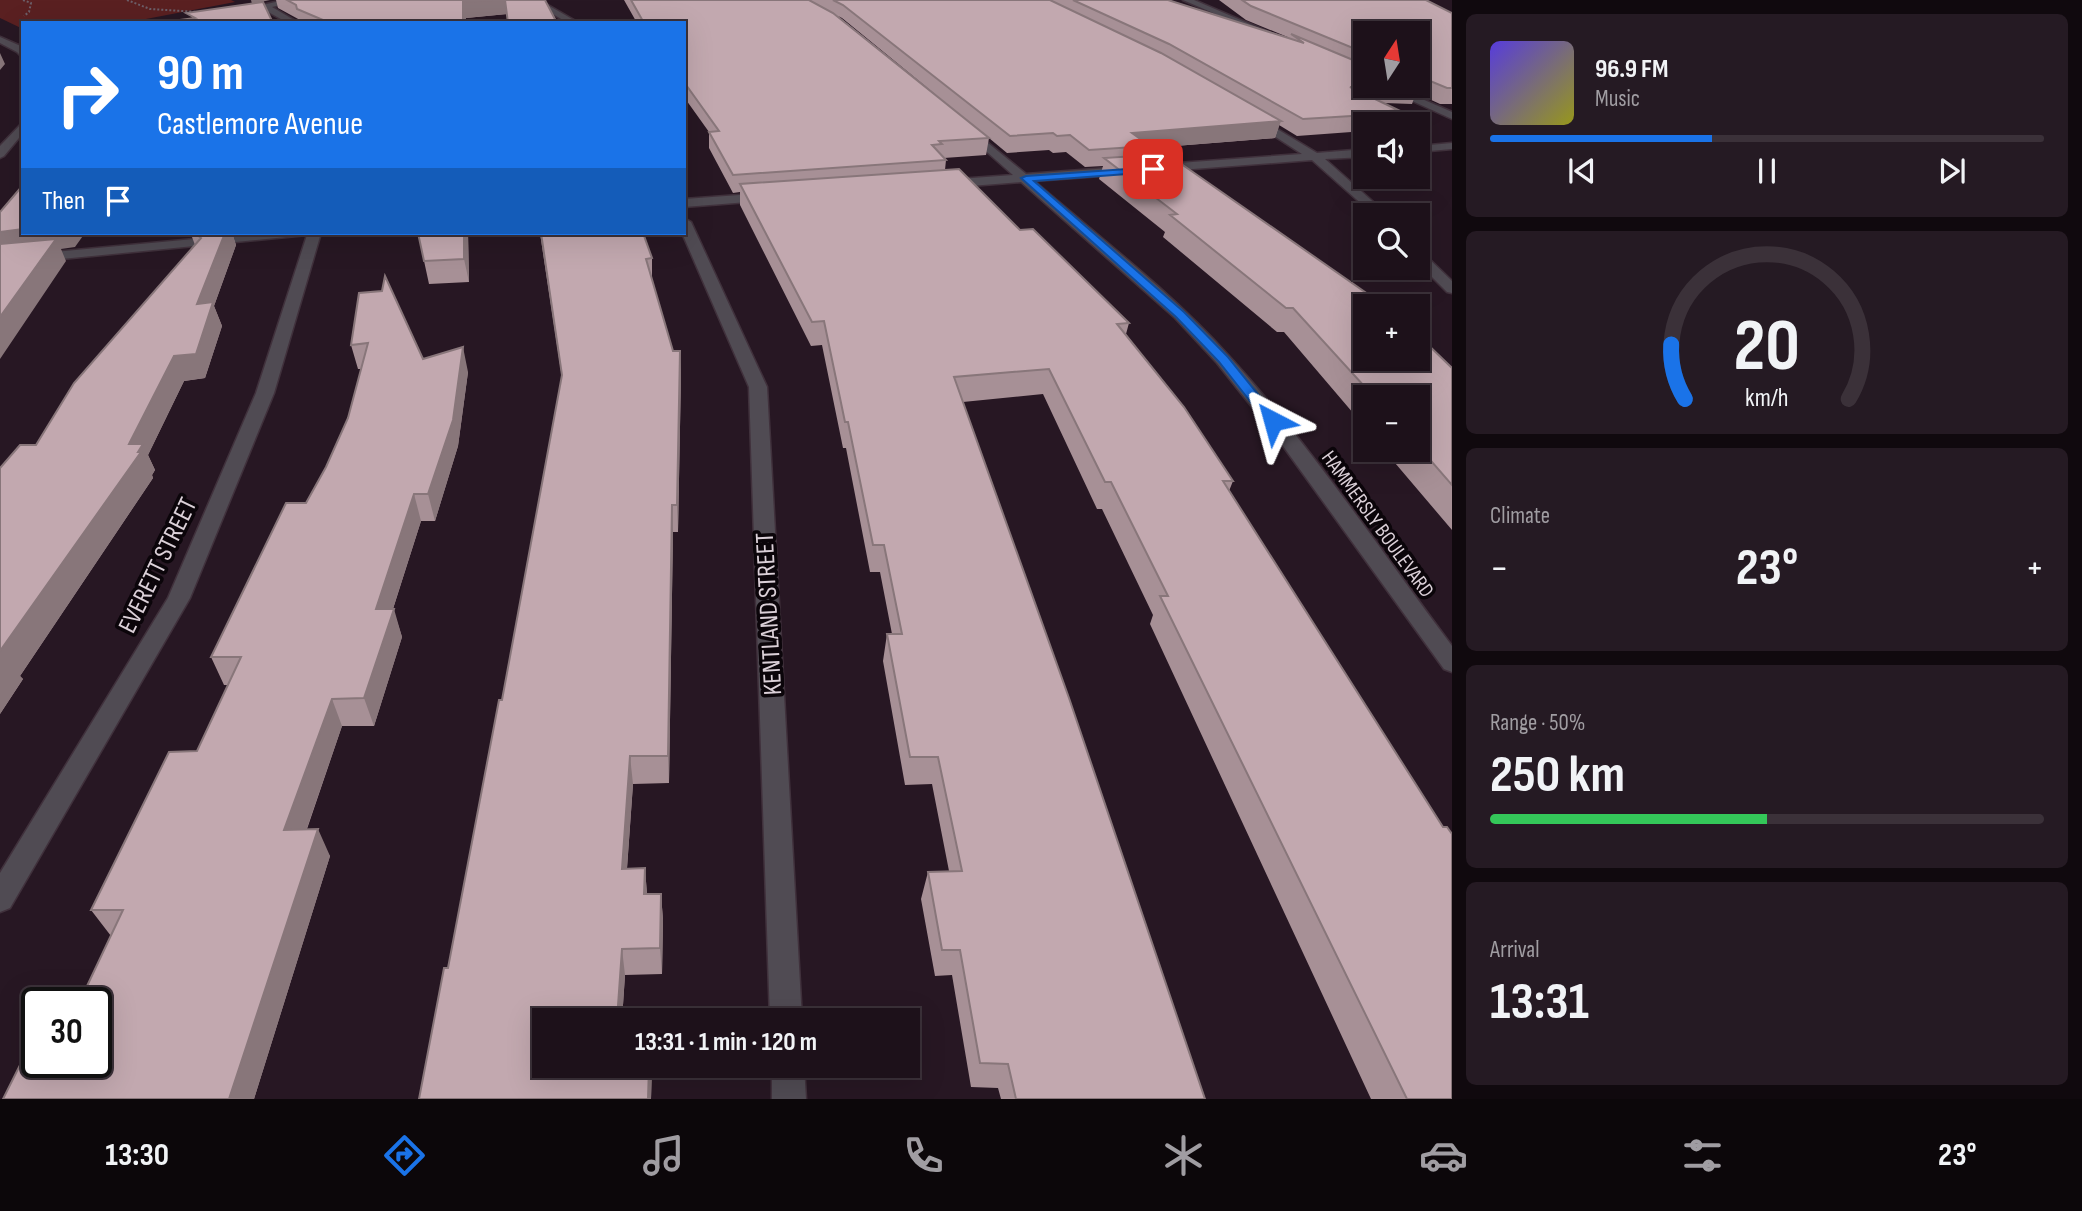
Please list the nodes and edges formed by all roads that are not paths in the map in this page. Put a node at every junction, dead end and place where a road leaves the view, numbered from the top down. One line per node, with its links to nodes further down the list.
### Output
1 (296, 0): 4 (street)
2 (533, 0): 7 (street)
3 (1187, 0): 9 (street)
4 (263, 6): 5 (street); 6 (street)
5 (220, 14)
6 (291, 21)
7 (571, 21)
8 (0, 40): 10 (street)
9 (1283, 41)
10 (21, 51)
11 (1411, 98): 13 (street)
12 (1238, 108): 20 (street)
13 (1452, 116)
14 (957, 121): 21 (street, HAMMERSLY BOULEVARD)
15 (21, 128): 18 (street)
16 (1452, 146): 17 (street)
17 (1430, 148)
18 (0, 154)
19 (1353, 154): 20 (street)
20 (1315, 158): 21 (street); 25 (street)
21 (1026, 178): 22 (street); 32 (street, HAMMERSLY BOULEVARD)
22 (930, 185)
23 (780, 196): 24 (street)
24 (686, 203)
25 (1368, 203)
26 (686, 226): 34 (street, KENTLAND STREET)
27 (280, 235): 29 (street)
28 (313, 235): 33 (street, EVERETT STREET)
29 (0, 261)
30 (1430, 268): 31 (street)
31 (1452, 289)
32 (1452, 663)
33 (0, 899)
34 (785, 1008)
35 (788, 1078): 36 (street)
36 (789, 1099)

